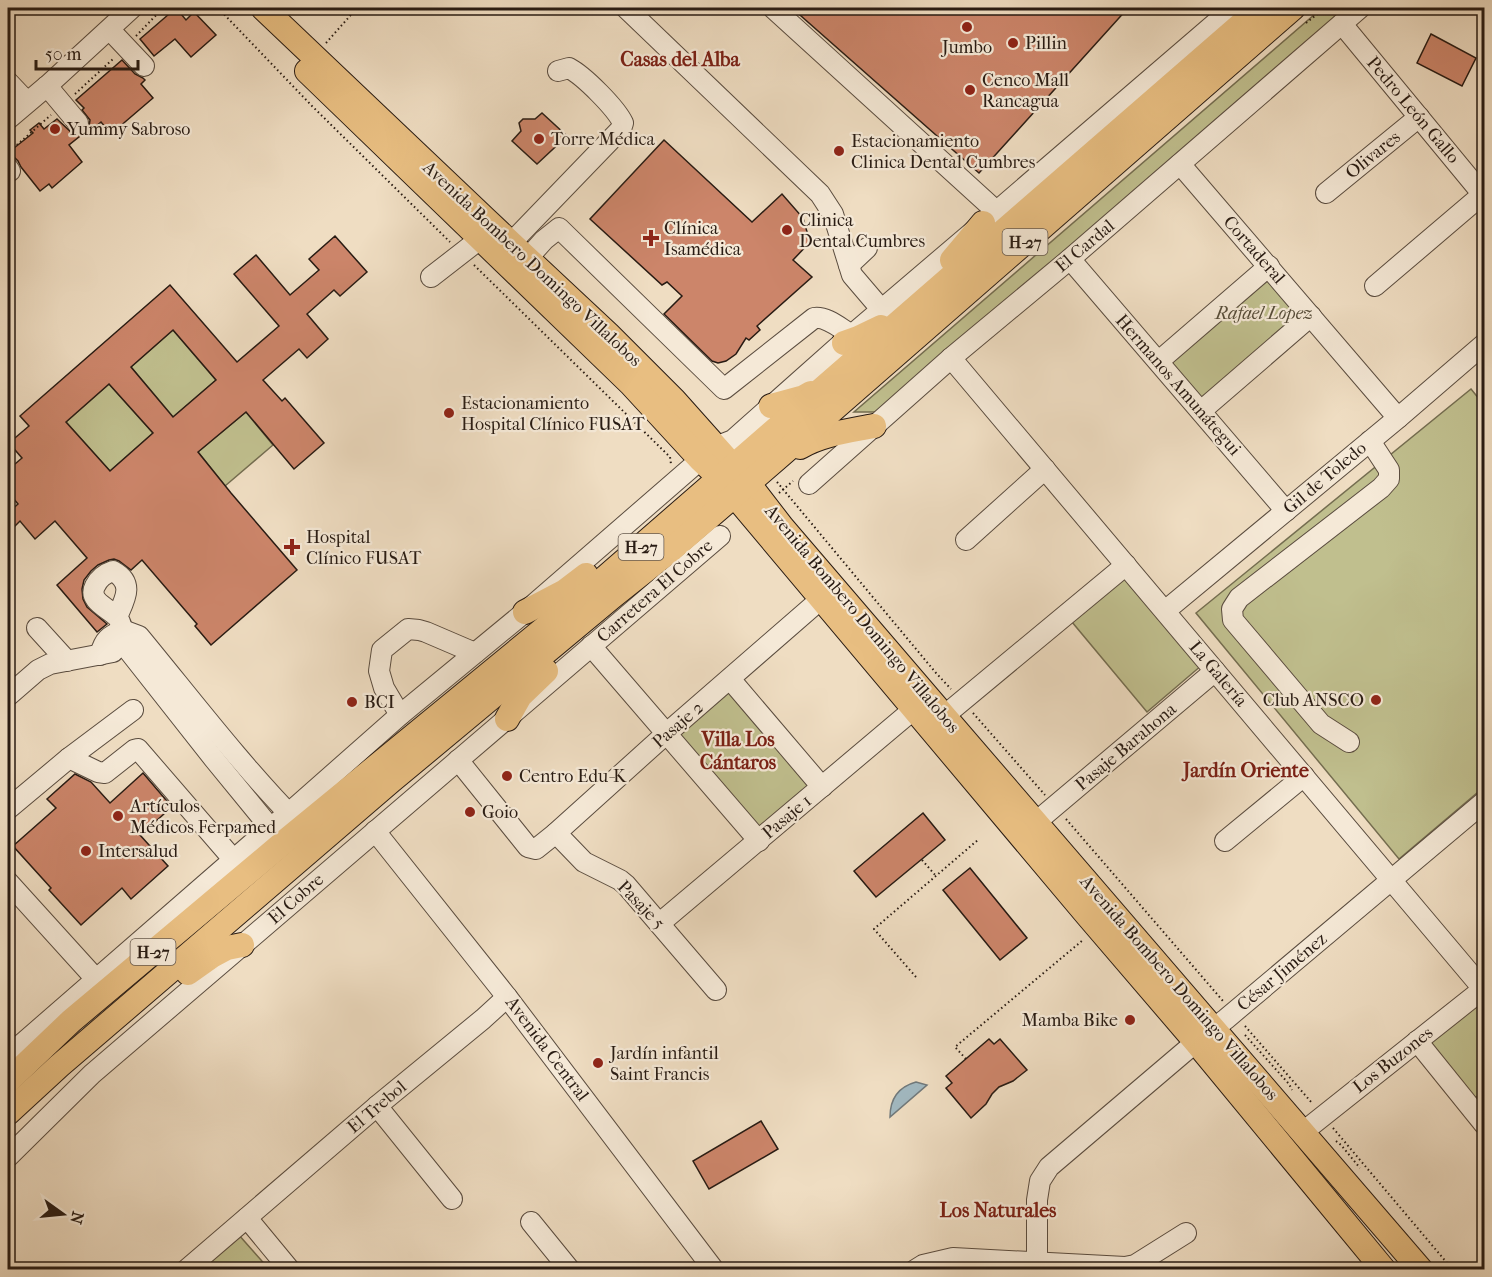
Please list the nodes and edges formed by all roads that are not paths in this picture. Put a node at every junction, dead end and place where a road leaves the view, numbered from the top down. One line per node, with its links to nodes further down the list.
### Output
1 (132, 8): 12 (street)
2 (244, 8): 22 (main road, Avenida Bombero Domingo Villalobos)
3 (263, 8): 22 (main road, Avenida Bombero Domingo Villalobos)
4 (773, 8): 26 (street)
5 (1208, 8): 13 (street)
6 (1233, 8): 13 (street)
7 (1260, 8): 35 (main road, H-27)
8 (1293, 8): 49 (main road, H-27)
9 (1360, 8): 11 (street, El Cardal)
10 (636, 11): 31 (street)
11 (1342, 24): 19 (street, Pedro León Gallo); 23 (street, El Cardal)
12 (110, 30): 14 (street); 17 (street)
13 (1206, 31): 26 (street)
14 (144, 66)
15 (558, 71): 29 (street)
16 (8, 82): 18 (street)
17 (47, 86): 18 (street); 21 (street)
18 (27, 102): 20 (street)
19 (1419, 117): 24 (street, Olivares); 25 (street, Pedro León Gallo)
20 (8, 119)
21 (78, 123)
22 (410, 160): 27 (main road, Avenida Bombero Domingo Villalobos); 29 (main road, Avenida Bombero Domingo Villalobos)
23 (1180, 164): 30 (street, El Cardal); 32 (street, Cortaderal)
24 (1326, 193)
25 (1484, 195): 34 (street)
26 (989, 217): 35 (main road); 36 (street)
27 (471, 246): 29 (main road, Avenida Bombero Domingo Villalobos); 33 (street)
28 (867, 248): 31 (street)
29 (518, 258): 38 (street); 48 (main road, Avenida Bombero Domingo Villalobos)
30 (1070, 259): 40 (street, El Cardal); 41 (street, Hermanos Amunátegui)
31 (849, 265): 36 (street)
32 (1269, 266): 37 (street, Cortaderal); 41 (street)
33 (431, 277)
34 (1375, 286)
35 (919, 304): 38 (main road); 42 (main road, H-27)
36 (881, 309): 38 (street)
37 (1311, 316): 44 (street); 45 (street, Cortaderal)
38 (848, 339): 43 (street)
39 (1485, 344): 45 (street, Gil de Toledo)
40 (951, 358): 46 (street, El Cardal); 50 (street, La Galería)
41 (1159, 362): 44 (street, Hermanos Amunátegui)
42 (826, 385): 43 (main road); 51 (main road, H-27)
43 (771, 406): 48 (street)
44 (1201, 411): 53 (street, Hermanos Amunátegui)
45 (1398, 418): 47 (street, Gil de Toledo)
46 (874, 426): 49 (main road); 52 (street, El Cardal)
47 (1370, 441): 53 (street, Gil de Toledo); 76 (street)
48 (708, 453): 51 (main road, Avenida Bombero Domingo Villalobos); 61 (street)
49 (776, 466): 51 (main road, H-27)
50 (1045, 469): 56 (street); 57 (street, La Galería)
51 (734, 480): 55 (main road, H-27); 58 (main road, H-27); 59 (main road, Avenida Bombero Domingo Villalobos); 73 (main road, Avenida Bombero Domingo Villalobos)
52 (809, 484)
53 (1286, 511): 60 (street, Gil de Toledo)
54 (720, 536): 63 (street, Carretera El Cobre)
55 (652, 537): 61 (main road); 84 (main road, H-27)
56 (966, 540)
57 (1126, 565): 60 (street, La Galería); 73 (street)
58 (613, 596): 74 (main road); 84 (main road, H-27)
59 (821, 599): 67 (street, Pasaje 2); 70 (main road, Avenida Bombero Domingo Villalobos)
60 (1165, 611): 66 (street, La Galería)
61 (525, 612): 64 (street)
62 (37, 628): 65 (street)
63 (591, 646): 74 (street, El Cobre); 75 (street)
64 (475, 653): 72 (street); 72 (street)
65 (67, 661): 68 (street); 69 (street)
66 (1215, 671): 79 (street, La Galería); 83 (street, Pasaje Barahona)
67 (730, 679): 75 (street, Pasaje 2); 80 (street)
68 (167, 684): 84 (street); 87 (street)
69 (8, 696)
70 (914, 709): 80 (street, Pasaje 1); 101 (main road, Avenida Bombero Domingo Villalobos)
71 (133, 710): 77 (street)
72 (400, 715): 84 (street)
73 (944, 716): 83 (main road, Avenida Bombero Domingo Villalobos)
74 (507, 719): 78 (street, El Cobre)
75 (667, 733): 86 (street, Pasaje 2); 88 (street)
76 (1349, 742)
77 (69, 758): 82 (street); 90 (street)
78 (458, 760): 85 (street, El Cobre); 86 (street, Pasaje 2)
79 (1304, 776): 89 (street); 92 (street, La Galería)
80 (822, 787): 88 (street, Pasaje 1)
81 (1485, 802): 92 (street, César Jiménez)
82 (8, 808)
83 (1036, 822): 101 (main road, Avenida Bombero Domingo Villalobos)
84 (303, 828): 87 (main road, H-27); 91 (main road, H-27)
85 (375, 831): 95 (street, El Cobre); 99 (street, Avenida Central)
86 (556, 833): 94 (street, Pasaje 5)
87 (276, 835): 90 (street); 91 (street); 104 (main road, H-27)
88 (759, 841): 94 (street, Pasaje 1)
89 (1225, 841)
90 (233, 859): 96 (street)
91 (298, 862): 100 (main road, H-27)
92 (1391, 880): 98 (street, La Galería); 101 (street, César Jiménez)
93 (8, 882): 96 (street)
94 (660, 923): 97 (street, Pasaje 5)
95 (242, 945): 100 (main road); 110 (street, El Cobre)
96 (95, 978): 103 (street)
97 (716, 990)
98 (1484, 990): 102 (street, Los Buzones)
99 (507, 997): 106 (street, El Trebol); 119 (street, Avenida Central)
100 (103, 1028): 107 (main road, H-27)
101 (1204, 1035): 109 (main road, Avenida Bombero Domingo Villalobos); 115 (street, César Jiménez); 121 (main road, Avenida Bombero Domingo Villalobos)
102 (1417, 1041): 105 (street); 109 (street, Los Buzones)
103 (8, 1056)
104 (8, 1081)
105 (1478, 1102): 108 (street)
106 (377, 1106): 111 (street); 112 (street, El Trebol)
107 (8, 1113)
108 (1485, 1124)
109 (1303, 1132): 122 (main road, Avenida Bombero Domingo Villalobos)
110 (8, 1157)
111 (452, 1198)
112 (247, 1218): 116 (street, El Trebol); 117 (street)
113 (531, 1222): 118 (street)
114 (1186, 1233): 115 (street)
115 (1038, 1266): 120 (street)
116 (186, 1269)
117 (290, 1269)
118 (570, 1269)
119 (714, 1269)
120 (915, 1269)
121 (1384, 1269)
122 (1421, 1269)

